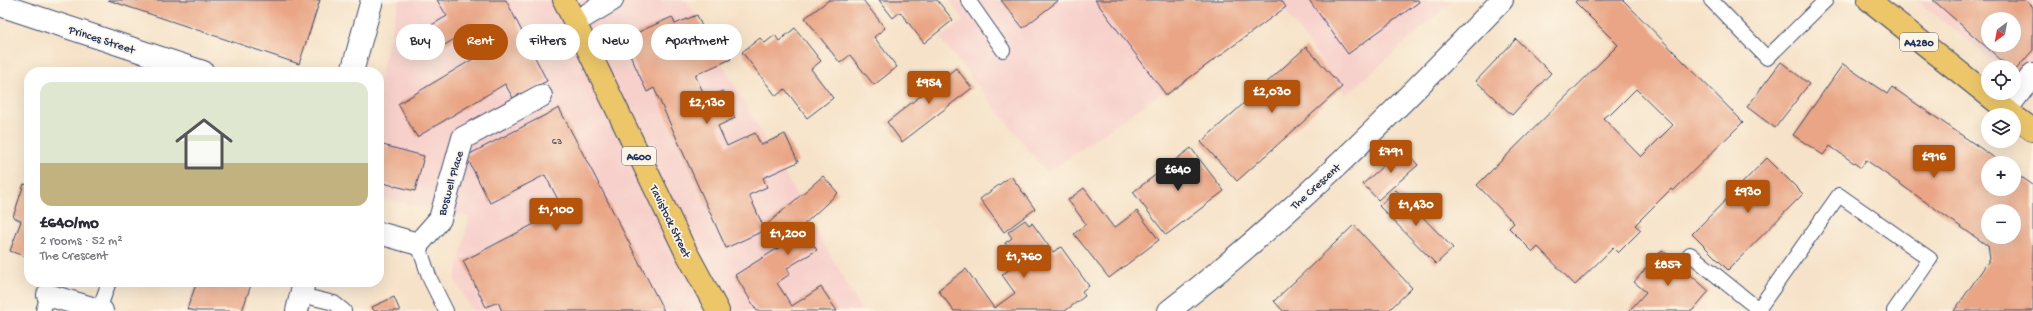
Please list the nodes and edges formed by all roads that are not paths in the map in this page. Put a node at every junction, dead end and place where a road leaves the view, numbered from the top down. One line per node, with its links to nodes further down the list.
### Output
1 (372, 0): 13 (street)
2 (564, 0): 10 (main road, Tavistock Street / A600)
3 (612, 0): 10 (street)
4 (968, 0): 11 (lane)
5 (1502, 0): 31 (street, The Crescent)
6 (1711, 0): 7 (lane)
7 (1826, 0)
8 (1869, 0): 16 (main road, A4280)
9 (0, 5): 12 (street, Princes Street)
10 (575, 22): 30 (main road, Tavistock Street / A600)
11 (1003, 50)
12 (188, 67)
13 (353, 67)
14 (2033, 74): 17 (street)
15 (541, 96): 21 (street, Boswell Place)
16 (2004, 108)
17 (2014, 108)
18 (2021, 121): 19 (main road, A4280)
19 (2033, 130)
20 (384, 234): 21 (street)
21 (418, 244): 29 (lane)
22 (1690, 254): 26 (lane)
23 (107, 287): 27 (lane)
24 (300, 296): 28 (lane)
25 (46, 303): 27 (street)
26 (1758, 310): 32 (lane)
27 (100, 311)
28 (344, 311)
29 (446, 311)
30 (718, 311)
31 (1169, 311)
32 (1894, 311)

